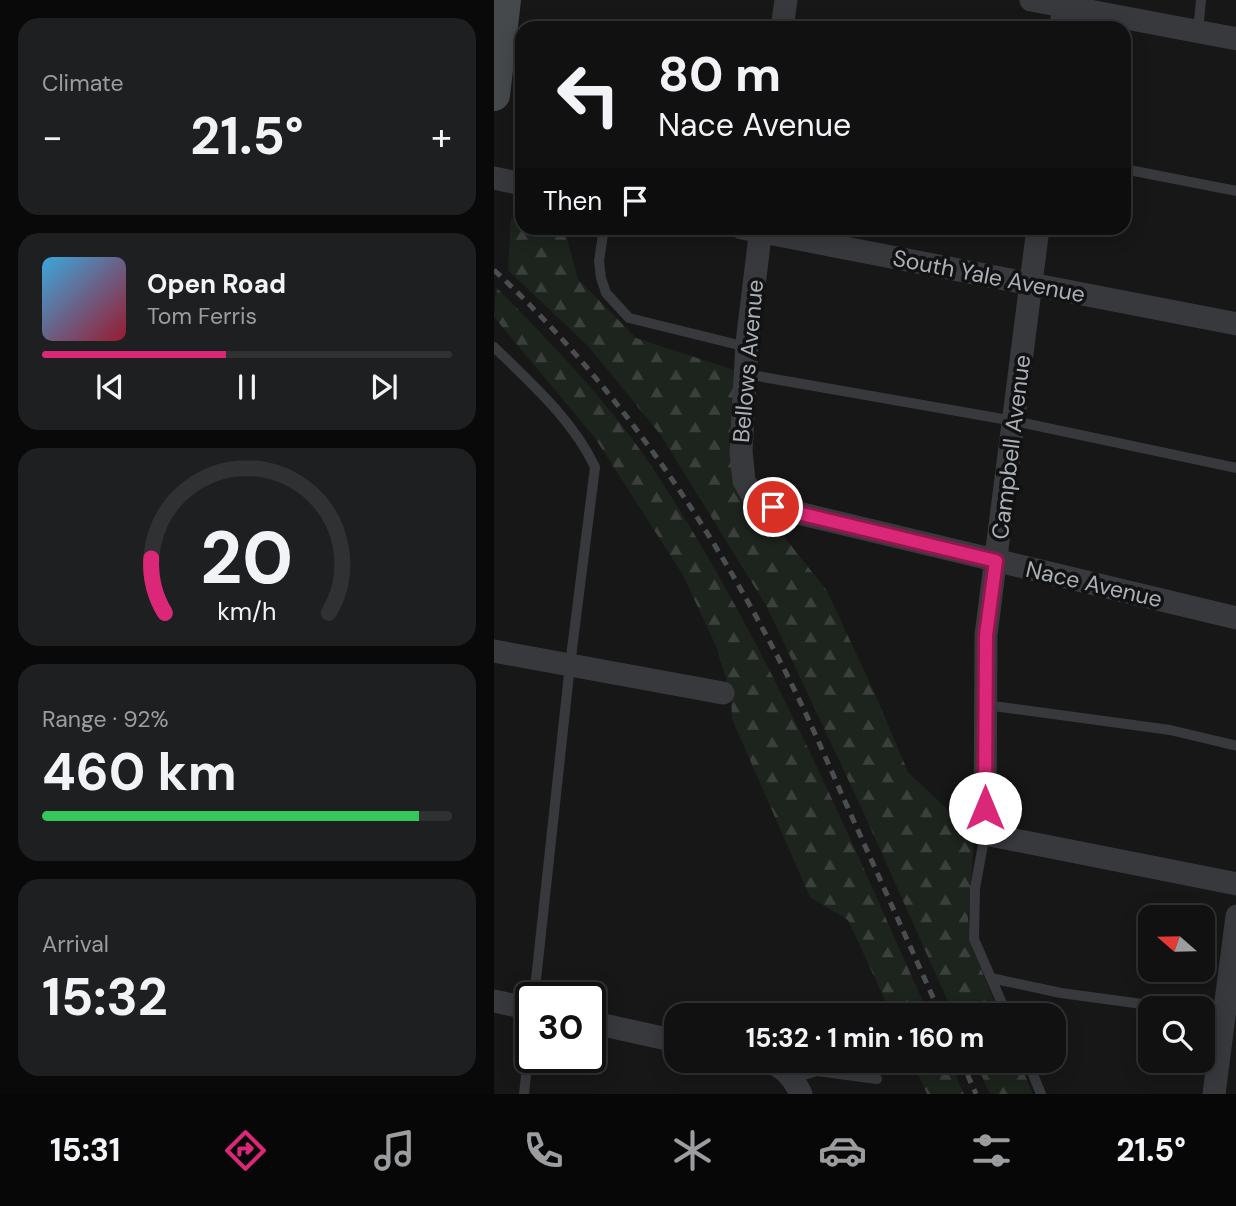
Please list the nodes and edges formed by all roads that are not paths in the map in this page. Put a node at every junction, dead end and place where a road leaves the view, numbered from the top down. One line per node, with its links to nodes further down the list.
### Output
1 (505, 0): 11 (street)
2 (786, 0): 6 (street)
3 (1031, 0): 5 (street)
4 (1202, 0): 9 (lane)
5 (1063, 11): 7 (street)
6 (783, 21)
7 (1130, 21)
8 (1131, 21): 9 (street)
9 (1198, 31): 10 (street)
10 (1237, 39)
11 (511, 42): 12 (street)
12 (494, 94)
13 (1131, 170): 16 (lane)
14 (494, 178): 15 (street)
15 (515, 182)
16 (1237, 191)
17 (603, 235): 24 (lane)
18 (754, 235): 24 (street, Bellows Avenue)
19 (784, 235): 21 (street, South Yale Avenue)
20 (1037, 235): 21 (street, Campbell Avenue)
21 (1032, 284): 22 (street, South Yale Avenue); 26 (street, Campbell Avenue)
22 (1237, 324)
23 (494, 347): 32 (lane)
24 (747, 347): 25 (street, Bellows Avenue)
25 (746, 374): 26 (lane); 28 (street, Bellows Avenue)
26 (1014, 421): 27 (lane); 29 (street, Campbell Avenue)
27 (1237, 468)
28 (751, 493): 29 (street, Nace Avenue)
29 (996, 561): 30 (street, Nace Avenue); 34 (street, Campbell Avenue)
30 (1237, 618)
31 (494, 651): 32 (street)
32 (570, 665): 33 (street); 40 (lane)
33 (723, 693)
34 (986, 705): 35 (lane); 36 (street, Campbell Avenue)
35 (1237, 746)
36 (985, 834): 37 (street); 39 (lane)
37 (1237, 884)
38 (1237, 916): 45 (street)
39 (991, 978): 42 (lane); 43 (lane)
40 (536, 982)
41 (494, 1001): 44 (street)
42 (1002, 1003)
43 (1138, 1003)
44 (515, 1006)
45 (1215, 1008)
46 (606, 1026): 47 (street)
47 (664, 1038)
48 (526, 1073): 54 (lane)
49 (784, 1073): 53 (street)
50 (1032, 1073): 55 (lane)
51 (1214, 1073): 56 (street)
52 (877, 1079): 53 (lane)
53 (797, 1086)
54 (524, 1094)
55 (1041, 1094)
56 (1214, 1094)

